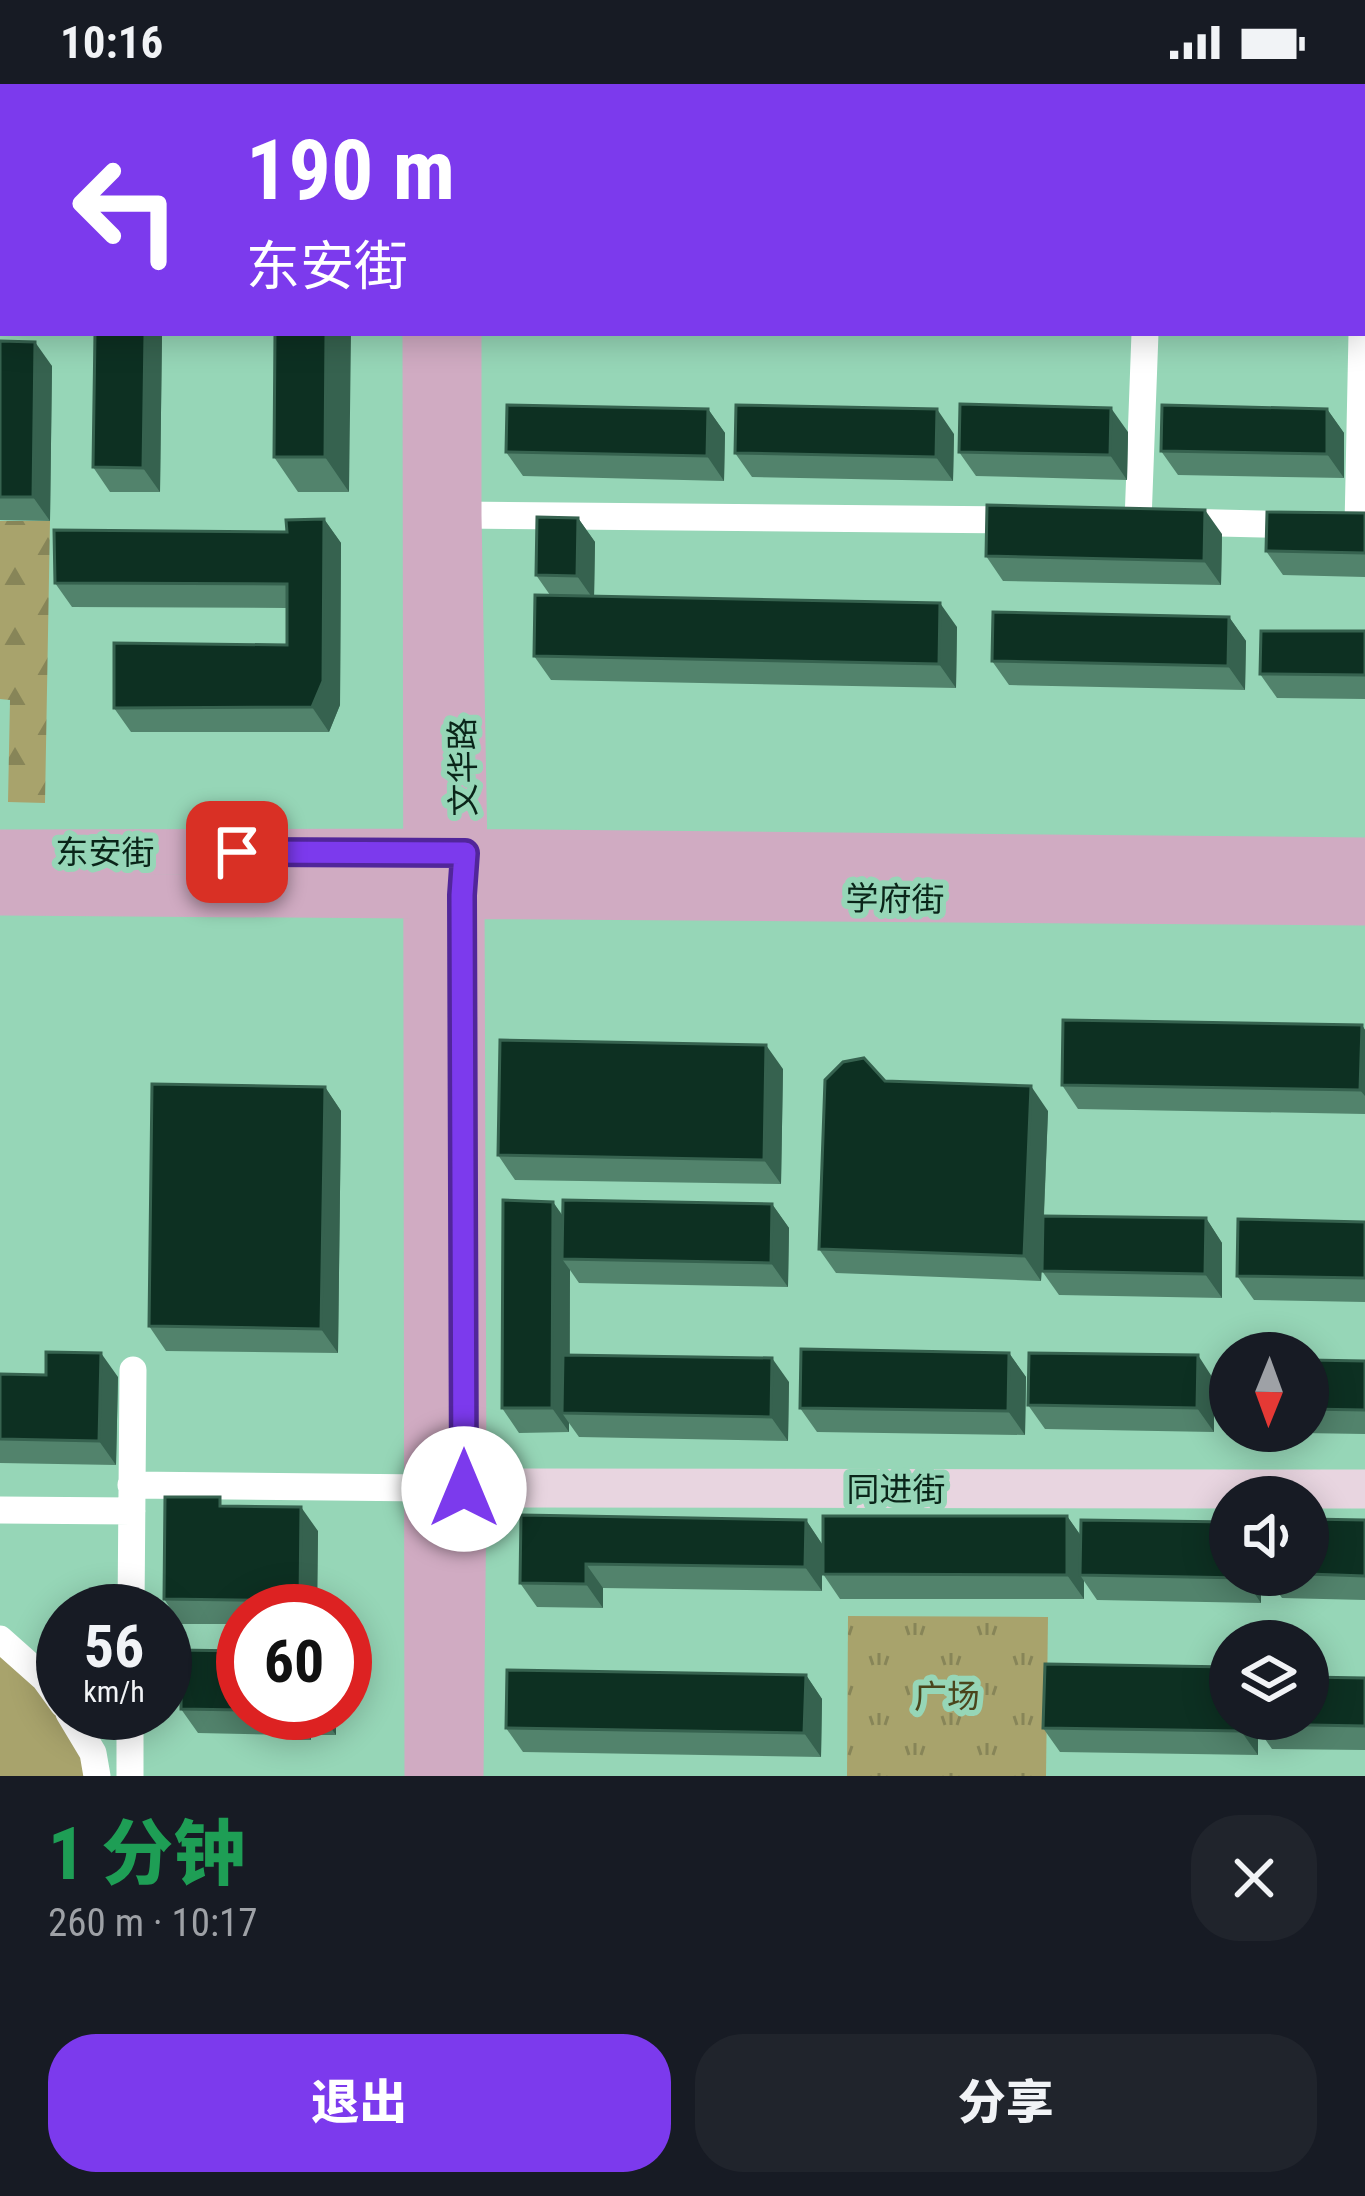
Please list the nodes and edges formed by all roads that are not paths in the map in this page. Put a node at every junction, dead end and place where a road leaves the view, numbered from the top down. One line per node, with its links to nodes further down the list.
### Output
1 (425, 336): 10 (main road, 文华路)
2 (460, 336): 5 (main road, 文华路)
3 (1144, 336): 7 (street)
4 (1362, 336): 7 (street)
5 (459, 515): 6 (street); 10 (main road, 文华路)
6 (1043, 520)
7 (1362, 526)
8 (0, 853): 10 (main road, 东安街)
9 (1365, 860): 10 (main road, 学府街)
10 (445, 874): 11 (main road, 东安街); 12 (main road, 学府街); 14 (main road, 文华路)
11 (0, 893)
12 (1365, 903)
13 (133, 1370): 16 (street)
14 (446, 1488): 15 (street, 同进街); 16 (street); 25 (main road, 文华路); 26 (main road, 文华路)
15 (1365, 1490)
16 (131, 1498): 17 (street); 18 (street)
17 (0, 1510)
18 (131, 1584)
19 (0, 1639): 20 (street)
20 (36, 1671)
21 (85, 1740): 23 (street)
22 (130, 1740): 24 (street)
23 (97, 1776)
24 (130, 1776)
25 (427, 1776)
26 (461, 1776)

